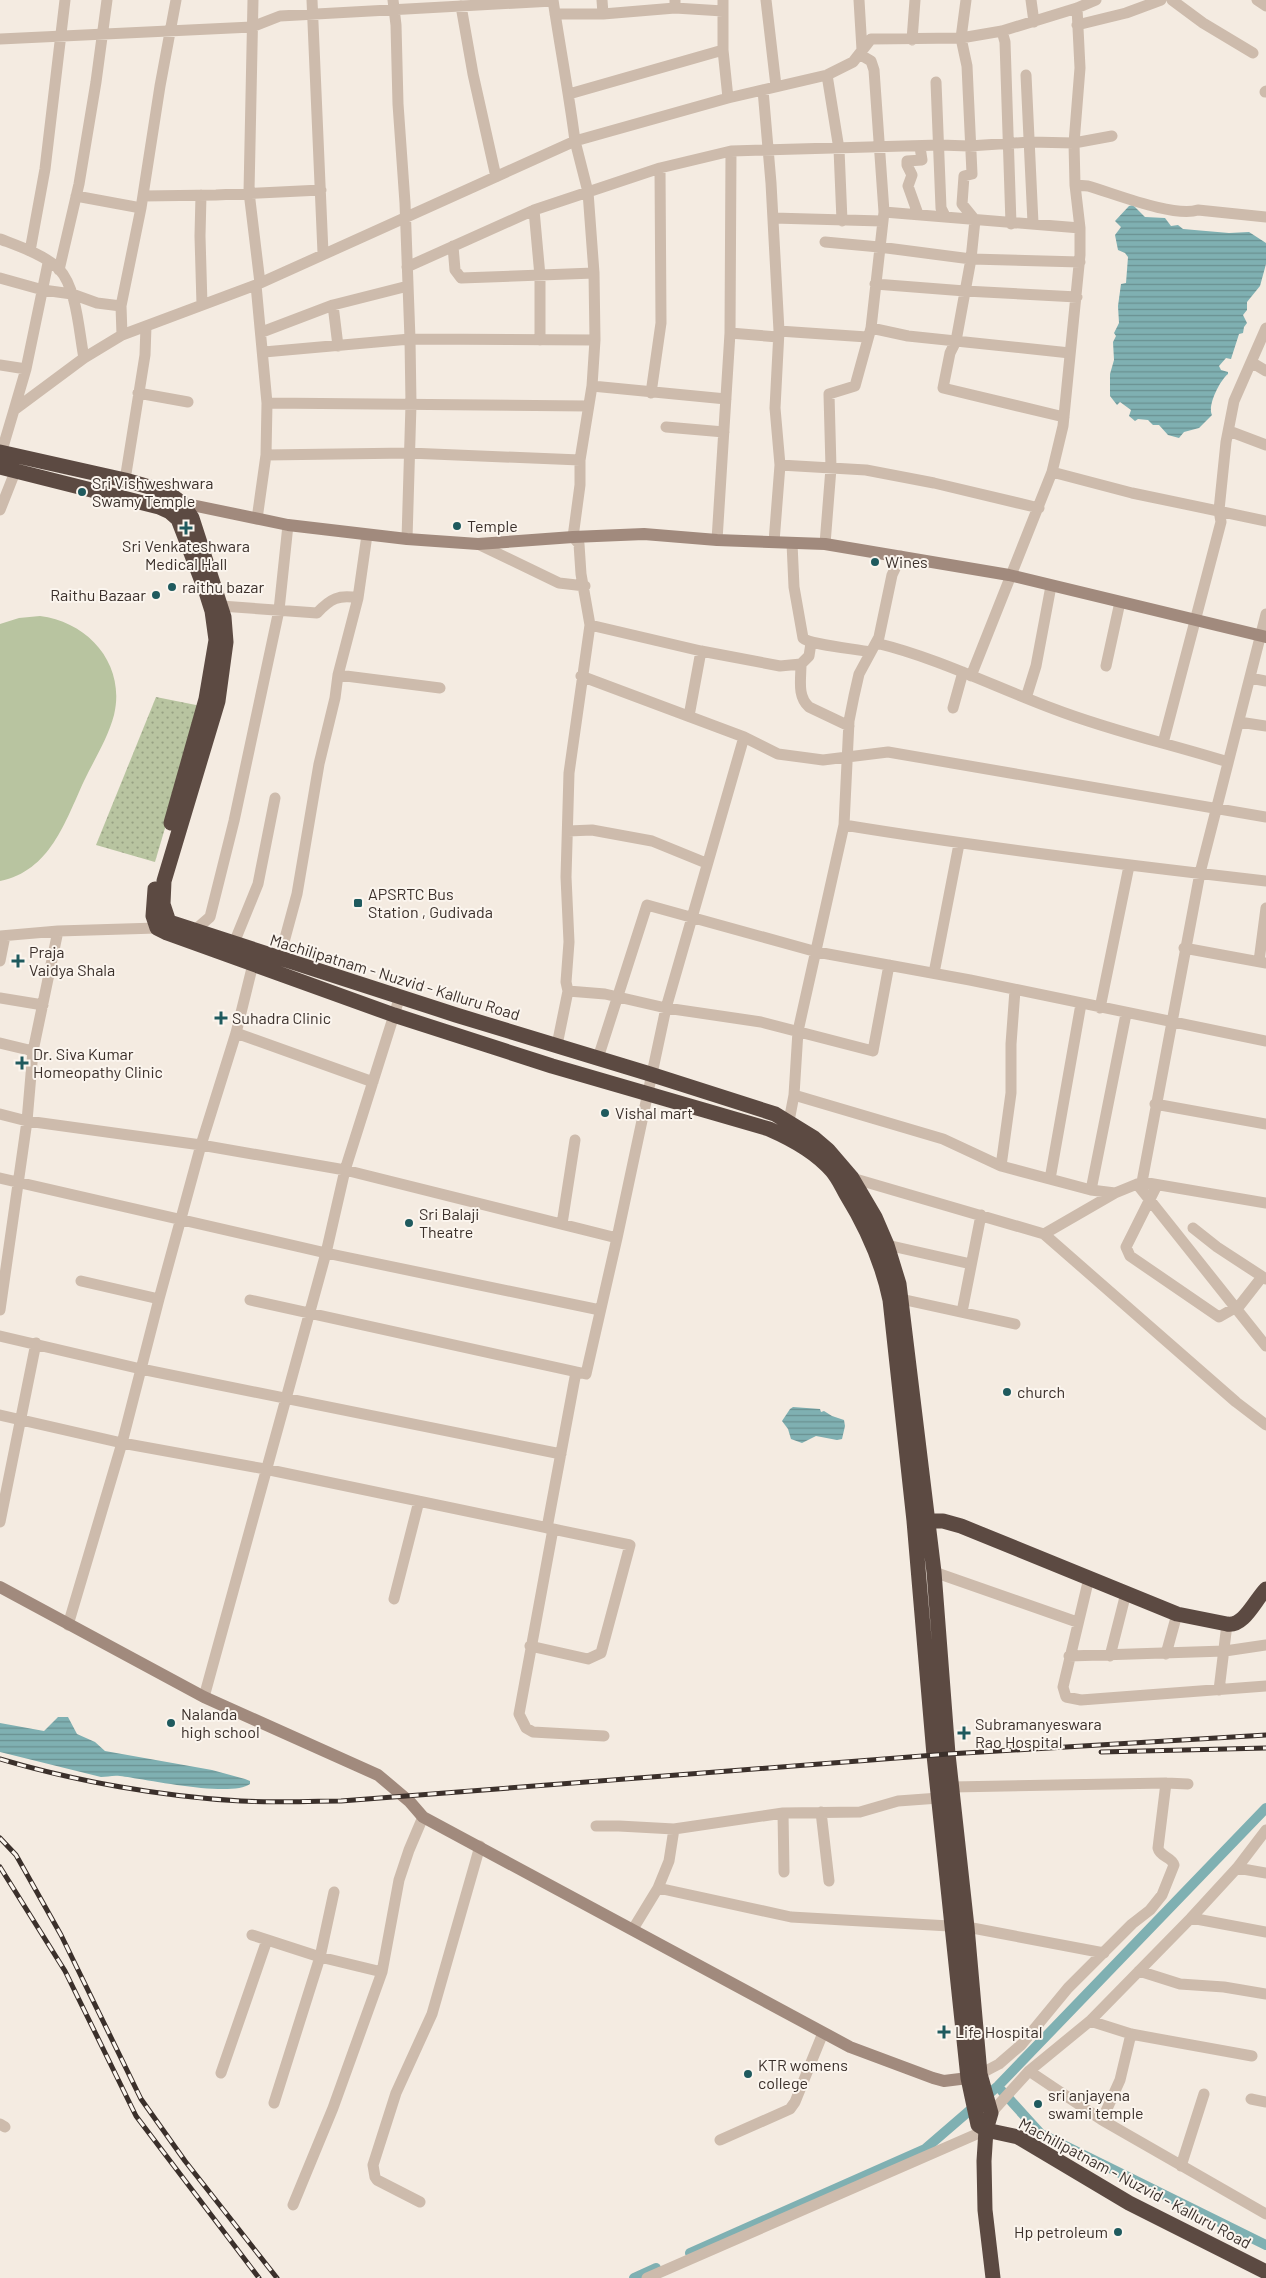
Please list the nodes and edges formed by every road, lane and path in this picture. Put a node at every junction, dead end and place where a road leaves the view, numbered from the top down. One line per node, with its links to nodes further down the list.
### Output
1 (65, 0): 32 (street)
2 (107, 0): 31 (street)
3 (176, 0): 30 (street)
4 (253, 0): 28 (street)
5 (312, 0): 23 (street)
6 (602, 0): 25 (street)
7 (766, 0): 42 (street)
8 (859, 0): 37 (street)
9 (915, 0): 35 (street)
10 (966, 0): 33 (street)
11 (1031, 0): 26 (street)
12 (1160, 0): 27 (street)
13 (1172, 0): 38 (street)
14 (1257, 0): 21 (street)
15 (553, 1): 20 (street); 24 (street)
16 (1091, 1): 22 (street)
17 (675, 4): 19 (street); 25 (street)
18 (393, 5): 20 (street); 23 (street); 70 (street)
19 (723, 5): 36 (street)
20 (461, 6): 59 (street)
21 (1266, 6)
22 (1077, 8): 26 (street); 27 (street)
23 (312, 13): 28 (street); 61 (street)
24 (554, 14): 25 (street); 44 (street)
25 (603, 14)
26 (1034, 22): 29 (street)
27 (1077, 25): 49 (street)
28 (252, 27): 30 (street); 62 (street)
29 (1002, 31): 33 (street); 51 (street)
30 (170, 32): 31 (street); 66 (street)
31 (104, 34): 32 (street); 65 (street)
32 (60, 36): 34 (street); 84 (street)
33 (961, 38): 35 (street); 53 (street)
34 (0, 40)
35 (912, 40): 37 (street)
36 (723, 50): 44 (street); 45 (street)
37 (860, 52): 39 (street); 52 (street)
38 (1253, 53)
39 (827, 75): 42 (street); 55 (street)
40 (1026, 75): 48 (street)
41 (936, 82): 50 (street)
42 (776, 86): 43 (street)
43 (763, 90): 45 (street); 56 (street)
44 (569, 94): 47 (street)
45 (728, 98): 47 (street)
46 (1112, 136): 49 (street)
47 (575, 141): 59 (street); 63 (street)
48 (1030, 142): 49 (street); 51 (street); 77 (street)
49 (1074, 143): 60 (street)
50 (940, 145): 53 (street); 54 (street); 71 (street)
51 (1007, 145): 53 (street); 78 (street)
52 (879, 146): 54 (street); 55 (street); 72 (street)
53 (969, 146): 75 (street)
54 (920, 147): 69 (street)
55 (839, 148): 56 (street); 76 (street)
56 (768, 150): 57 (street); 74 (street)
57 (731, 151): 58 (street); 107 (street)
58 (660, 168): 63 (street); 125 (street)
59 (496, 177): 70 (street)
60 (1075, 185): 73 (street); 79 (street)
61 (322, 190): 62 (street); 85 (street)
62 (249, 192): 64 (street); 94 (street)
63 (588, 192): 68 (street); 91 (street)
64 (201, 195): 66 (street); 101 (street)
65 (76, 196): 67 (street); 90 (street)
66 (143, 196): 67 (street)
67 (141, 208): 102 (street)
68 (534, 210): 82 (street); 92 (street)
69 (918, 214): 71 (street); 72 (street)
70 (406, 216): 85 (street); 89 (street)
71 (945, 216): 75 (street)
72 (883, 217): 76 (street); 83 (street)
73 (1266, 217)
74 (773, 218): 76 (street); 109 (street)
75 (975, 220): 78 (street); 86 (street)
76 (842, 221)
77 (1033, 223): 78 (street); 79 (street)
78 (1011, 224)
79 (1080, 228): 87 (street)
80 (0, 239): 84 (street)
81 (825, 242): 83 (street)
82 (453, 246): 89 (street); 92 (street)
83 (879, 247): 86 (street); 95 (street)
84 (30, 251): 88 (street)
85 (323, 253): 94 (street)
86 (971, 259): 87 (street); 98 (street)
87 (1080, 262): 100 (street)
88 (48, 263): 90 (street); 97 (street)
89 (407, 266): 96 (street)
90 (59, 270): 99 (street)
91 (594, 273): 92 (street); 113 (street)
92 (540, 276): 112 (street)
93 (0, 278): 97 (street)
94 (258, 284): 101 (street); 106 (street)
95 (875, 284): 98 (street); 108 (street)
96 (408, 286): 103 (street); 111 (street)
97 (43, 290): 99 (street); 121 (street)
98 (965, 291): 100 (street); 114 (street)
99 (72, 294): 102 (street); 118 (street)
100 (1078, 297): 117 (street)
101 (202, 305): 104 (street)
102 (121, 306): 110 (street)
103 (333, 306): 106 (street); 115 (street)
104 (146, 326): 110 (street); 124 (street)
105 (1266, 328): 119 (street)
106 (262, 332): 116 (street)
107 (730, 333): 109 (street); 126 (street)
108 (869, 333): 109 (street); 114 (street); 142 (street)
109 (779, 334): 141 (street)
110 (122, 335): 118 (street)
111 (410, 339): 112 (street); 115 (street); 129 (street)
112 (540, 340): 113 (street)
113 (595, 340): 123 (street)
114 (956, 342): 117 (street); 132 (street)
115 (338, 346): 116 (street)
116 (264, 352): 128 (street)
117 (1070, 353): 132 (street)
118 (84, 358): 131 (street)
119 (1251, 362): 122 (street); 134 (street)
120 (0, 365): 121 (street)
121 (26, 369): 131 (street)
122 (1266, 371)
123 (592, 386): 125 (street); 130 (street)
124 (138, 393): 127 (street); 145 (street)
125 (651, 393): 126 (street)
126 (726, 399): 135 (street)
127 (188, 402)
128 (267, 403): 129 (street); 138 (street)
129 (411, 404): 130 (street); 137 (street)
130 (588, 406): 140 (street)
131 (14, 410): 139 (street)
132 (1064, 417): 144 (street)
133 (666, 427): 135 (street)
134 (1229, 431): 136 (street); 149 (street)
135 (724, 432): 157 (street)
136 (1266, 445)
137 (409, 453): 138 (street); 140 (street); 156 (street)
138 (266, 454): 151 (street)
139 (1, 457): 143 (highway); 145 (highway)
140 (580, 460): 155 (street)
141 (780, 465): 142 (street); 158 (street)
142 (831, 468): 147 (street); 161 (street)
143 (15, 472): 148 (street); 150 (highway)
144 (1052, 472): 147 (street); 149 (street)
145 (125, 480): 146 (highway)
146 (182, 503): 150 (street); 151 (street); 168 (highway)
147 (1039, 508): 163 (street)
148 (0, 510)
149 (1219, 510): 152 (street); 171 (street)
150 (169, 511): 207 (highway)
151 (257, 518): 153 (street)
152 (1266, 521)
153 (288, 525): 154 (street); 169 (street)
154 (367, 535): 156 (street); 166 (street)
155 (573, 536): 157 (street); 160 (street); 164 (street)
156 (408, 539): 160 (street)
157 (717, 540): 158 (street)
158 (774, 542): 159 (street)
159 (792, 543): 161 (street); 174 (street)
160 (478, 544): 164 (street)
161 (825, 544): 162 (street)
162 (901, 556): 163 (street); 175 (street)
163 (1010, 575): 165 (street); 179 (street)
164 (585, 586): 172 (street)
165 (1051, 586): 167 (street); 185 (street)
166 (358, 598): 169 (street); 180 (street)
167 (1120, 602): 171 (street); 178 (street)
168 (221, 606): 169 (street); 207 (highway)
169 (279, 610): 208 (street)
170 (1266, 614): 173 (street)
171 (1194, 619): 173 (street); 192 (street)
172 (590, 626): 176 (street); 181 (street)
173 (1263, 636): 182 (street)
174 (811, 643): 175 (street); 177 (street)
175 (873, 647): 179 (street); 189 (street)
176 (701, 651): 177 (street); 187 (street)
177 (801, 664): 189 (street)
178 (1106, 666)
179 (967, 674): 185 (street); 186 (street)
180 (338, 675): 184 (street); 217 (street)
181 (581, 676): 187 (street); 199 (street)
182 (1250, 678): 183 (street); 188 (street)
183 (1266, 681)
184 (440, 688)
185 (1026, 698): 192 (street)
186 (953, 708)
187 (689, 716): 191 (street)
188 (1240, 722): 190 (street); 194 (street)
189 (849, 726): 193 (street)
190 (1266, 726)
191 (744, 737): 193 (street); 201 (street)
192 (1163, 743): 194 (street)
193 (847, 758): 196 (street); 198 (street)
194 (1228, 762): 196 (street)
195 (276, 798): 211 (street)
196 (1215, 808): 197 (street); 203 (street)
197 (1266, 818)
198 (844, 826): 200 (street); 213 (street)
199 (568, 831): 201 (street); 221 (street)
200 (959, 844): 202 (street); 219 (street)
201 (706, 863): 206 (street)
202 (1129, 866): 203 (street); 228 (street)
203 (1200, 873): 204 (street); 212 (street)
204 (1266, 881)
205 (1266, 908): 215 (street)
206 (692, 917): 213 (street); 224 (street); 227 (street)
207 (163, 925): 208 (highway, Machilipatnam - Nuzvid - Kalluru Road); 209 (street); 216 (highway, Machilipatnam - Nuzvid - Kalluru Road)
208 (195, 930): 211 (highway, Machilipatnam - Nuzvid - Kalluru Road)
209 (58, 932): 210 (street); 226 (street)
210 (3, 936): 214 (street)
211 (234, 943): 217 (highway, Machilipatnam - Nuzvid - Kalluru Road)
212 (1184, 948): 215 (street); 231 (street)
213 (817, 952): 218 (street); 232 (street)
214 (0, 960)
215 (1262, 962)
216 (253, 964): 217 (highway, Machilipatnam - Nuzvid - Kalluru Road); 233 (street)
217 (278, 965): 222 (highway, Machilipatnam - Nuzvid - Kalluru Road); 230 (highway, Machilipatnam - Nuzvid - Kalluru Road)
218 (889, 965): 219 (street); 232 (street)
219 (934, 973): 220 (street)
220 (1015, 990): 225 (street); 250 (street)
221 (568, 991): 224 (street); 236 (street)
222 (400, 996): 230 (street); 236 (highway, Machilipatnam - Nuzvid - Kalluru Road)
223 (0, 998): 226 (street)
224 (617, 998): 227 (street); 238 (street)
225 (1081, 1004): 228 (street); 254 (street)
226 (43, 1005): 237 (street)
227 (666, 1008): 232 (street); 239 (street)
228 (1100, 1008): 229 (street)
229 (1126, 1014): 231 (street); 258 (street)
230 (394, 1015): 240 (street); 241 (highway, Machilipatnam - Nuzvid - Kalluru Road)
231 (1170, 1023): 234 (street); 243 (street)
232 (798, 1031): 242 (street)
233 (236, 1033): 240 (street); 249 (street)
234 (1266, 1042)
235 (0, 1044): 237 (street)
236 (557, 1045): 238 (highway, Machilipatnam - Nuzvid - Kalluru Road)
237 (33, 1052): 245 (street)
238 (598, 1058): 239 (highway, Machilipatnam - Nuzvid - Kalluru Road)
239 (650, 1074): 241 (street); 247 (highway, Machilipatnam - Nuzvid - Kalluru Road)
240 (373, 1082): 251 (street)
241 (646, 1093): 247 (highway, Machilipatnam - Nuzvid - Kalluru Road); 267 (street)
242 (794, 1094): 247 (street); 250 (street)
243 (1155, 1104): 246 (street); 256 (street)
244 (0, 1114): 245 (street)
245 (27, 1121): 249 (street); 255 (street)
246 (1266, 1124)
247 (786, 1128): 253 (highway, Machilipatnam - Nuzvid - Kalluru Road); 296 (highway, Machilipatnam - Nuzvid - Kalluru Road)
248 (575, 1140): 264 (street)
249 (201, 1145): 251 (street); 263 (street)
250 (1001, 1166): 254 (street)
251 (345, 1170): 264 (street); 269 (street)
252 (0, 1178): 255 (street)
253 (852, 1178): 262 (street); 268 (highway, Machilipatnam - Nuzvid - Kalluru Road)
254 (1050, 1179): 258 (street)
255 (18, 1181): 263 (street); 270 (street)
256 (1139, 1183): 257 (street); 259 (street); 260 (street)
257 (1157, 1185): 260 (street); 261 (street)
258 (1091, 1190): 259 (street)
259 (1115, 1193): 266 (street)
260 (1150, 1200): 277 (street); 277 (street)
261 (1266, 1203)
262 (981, 1215): 266 (street); 271 (street)
263 (182, 1219): 269 (street); 274 (street)
264 (562, 1224): 267 (street)
265 (1193, 1228): 272 (street)
266 (1044, 1234): 291 (street)
267 (617, 1238): 279 (street)
268 (887, 1245): 271 (street); 275 (highway, Machilipatnam - Nuzvid - Kalluru Road)
269 (326, 1253): 279 (street); 281 (street)
270 (4, 1258): 278 (street)
271 (971, 1264): 280 (street)
272 (1264, 1278): 277 (street)
273 (81, 1281): 274 (street)
274 (159, 1299): 286 (street)
275 (901, 1299): 280 (street); 296 (highway, Machilipatnam - Nuzvid - Kalluru Road)
276 (250, 1300): 281 (street)
277 (1235, 1307): 285 (street)
278 (0, 1310)
279 (600, 1310): 287 (street)
280 (962, 1312): 282 (street)
281 (310, 1314): 287 (street); 288 (street)
282 (1015, 1324)
283 (0, 1336): 284 (street)
284 (36, 1343): 286 (street); 290 (street)
285 (1266, 1346)
286 (141, 1369): 288 (street); 292 (street)
287 (576, 1372): 293 (street)
288 (285, 1399): 293 (street); 294 (street)
289 (0, 1415): 290 (street)
290 (21, 1420): 292 (street); 297 (street)
291 (1266, 1425)
292 (122, 1443): 294 (street); 308 (street)
293 (561, 1454): 298 (street)
294 (265, 1469): 295 (street); 317 (street)
295 (419, 1501): 298 (street); 304 (street)
296 (921, 1521): 299 (highway); 300 (highway); 322 (highway)
297 (0, 1522)
298 (550, 1528): 310 (street); 310 (street)
299 (934, 1572): 306 (street); 321 (highway)
300 (1089, 1578): 302 (highway); 306 (street)
301 (0, 1587): 308 (street)
302 (1126, 1593): 305 (highway); 314 (street)
303 (1263, 1596): 307 (highway)
304 (394, 1599)
305 (1177, 1614): 307 (highway); 312 (street)
306 (1078, 1622): 313 (street)
307 (1226, 1624): 311 (street)
308 (68, 1625): 317 (street)
309 (1266, 1645): 311 (street)
310 (530, 1646): 318 (street)
311 (1225, 1651): 312 (street); 316 (street)
312 (1166, 1654): 314 (street)
313 (1069, 1656): 314 (street); 316 (street)
314 (1110, 1656)
315 (1266, 1686): 316 (street)
316 (1219, 1690)
317 (204, 1696): 325 (street)
318 (604, 1736)
319 (1166, 1783): 320 (street); 321 (street); 342 (street)
320 (1188, 1784)
321 (952, 1787): 337 (highway)
322 (939, 1798): 323 (street); 337 (highway)
323 (822, 1812): 324 (street); 333 (street)
324 (783, 1813): 327 (street); 331 (street)
325 (424, 1817): 329 (street); 345 (street)
326 (596, 1826): 327 (street)
327 (674, 1829): 334 (street)
328 (1266, 1830): 330 (street)
329 (480, 1846): 338 (street); 363 (street)
330 (1237, 1868): 332 (street); 336 (street)
331 (784, 1872)
332 (1266, 1873)
333 (829, 1881)
334 (658, 1888): 337 (street); 338 (street)
335 (334, 1892): 343 (street)
336 (1191, 1918): 339 (street); 344 (street)
337 (960, 1927): 342 (street); 353 (highway)
338 (633, 1929): 348 (street)
339 (1266, 1932)
340 (252, 1935): 341 (street)
341 (267, 1940): 343 (street); 352 (street)
342 (1104, 1953): 353 (street)
343 (320, 1957): 345 (street); 357 (street)
344 (1139, 1971): 346 (street); 347 (street)
345 (382, 1972): 364 (street)
346 (1266, 1994)
347 (1090, 2021): 349 (street); 351 (street)
348 (824, 2033): 353 (street); 361 (street)
349 (1131, 2034): 350 (street); 359 (street)
350 (1252, 2056)
351 (1029, 2071): 358 (street); 359 (street)
352 (221, 2073)
353 (975, 2081): 358 (highway)
354 (1204, 2094): 362 (street)
355 (1251, 2099): 356 (street)
356 (1266, 2102)
357 (274, 2103)
358 (988, 2108): 360 (highway)
359 (1102, 2120): 362 (street)
360 (986, 2130): 366 (highway, Machilipatnam - Nuzvid - Kalluru Road); 367 (street); 368 (highway)
361 (720, 2140)
362 (1180, 2166): 365 (street)
363 (420, 2202)
364 (292, 2206)
365 (1266, 2214)
366 (1266, 2272)
367 (651, 2277)
368 (993, 2278)

